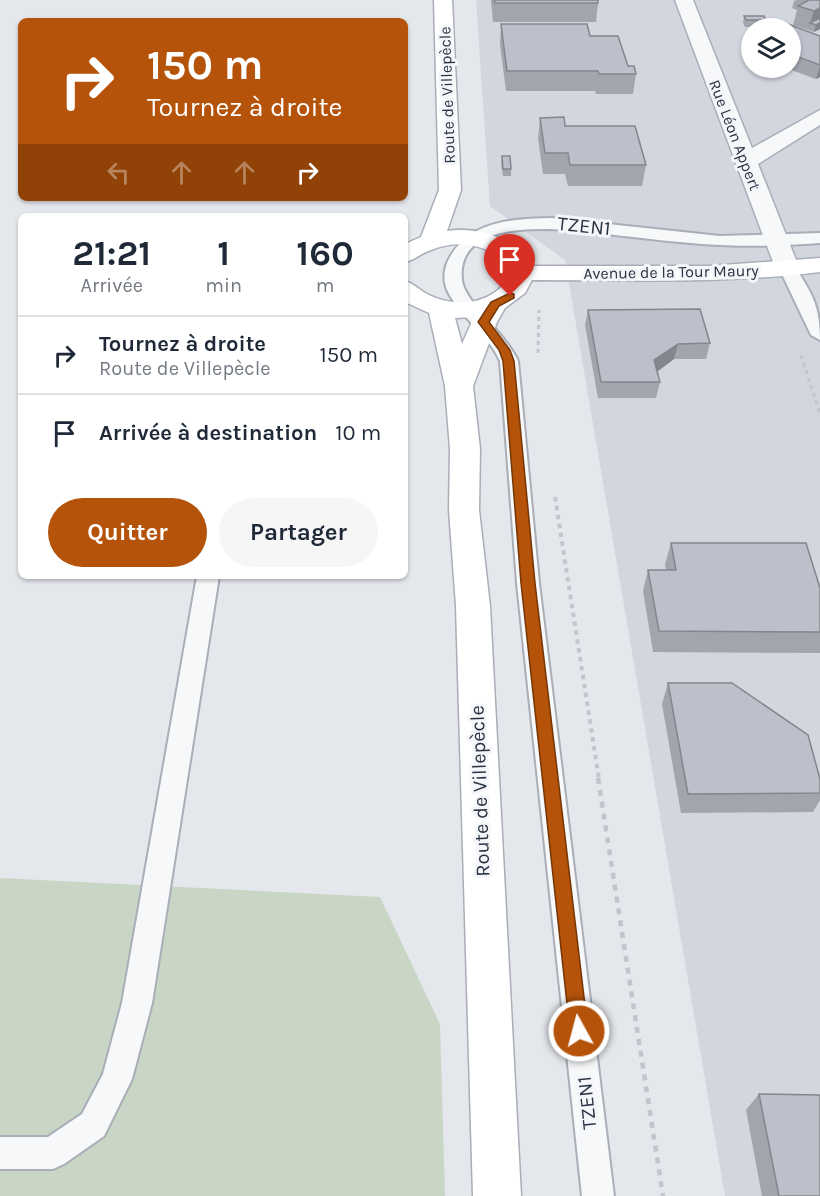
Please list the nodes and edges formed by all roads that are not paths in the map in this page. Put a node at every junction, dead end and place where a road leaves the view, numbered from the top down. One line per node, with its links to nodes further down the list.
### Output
1 (443, 0): 5 (main road, Route de Villepècle)
2 (684, 0): 4 (street, Rue Léon Appert)
3 (820, 116): 4 (street)
4 (746, 164): 9 (street, Rue Léon Appert)
5 (450, 190): 6 (main road, Route de Villepècle); 8 (main road, Route de Villepècle)
6 (482, 238): 8 (main road); 9 (lane, TZEN1); 13 (main road); 16 (lane, TZEN1)
7 (820, 238): 9 (lane, TZEN1)
8 (431, 241): 10 (main road)
9 (776, 242): 12 (street, Rue Léon Appert)
10 (408, 253)
11 (820, 265): 12 (main road, Avenue de la Tour Maury)
12 (788, 270): 13 (main road, Avenue de la Tour Maury); 17 (lane)
13 (523, 273): 16 (main road)
14 (408, 292): 15 (main road)
15 (440, 307): 16 (main road); 18 (main road, Route de Villepècle)
16 (483, 312): 18 (main road, Route de Villepècle); 22 (lane, TZEN1)
17 (820, 335)
18 (459, 386): 21 (main road, Route de Villepècle)
19 (208, 579): 20 (lane)
20 (0, 1153)
21 (497, 1196)
22 (598, 1196)

